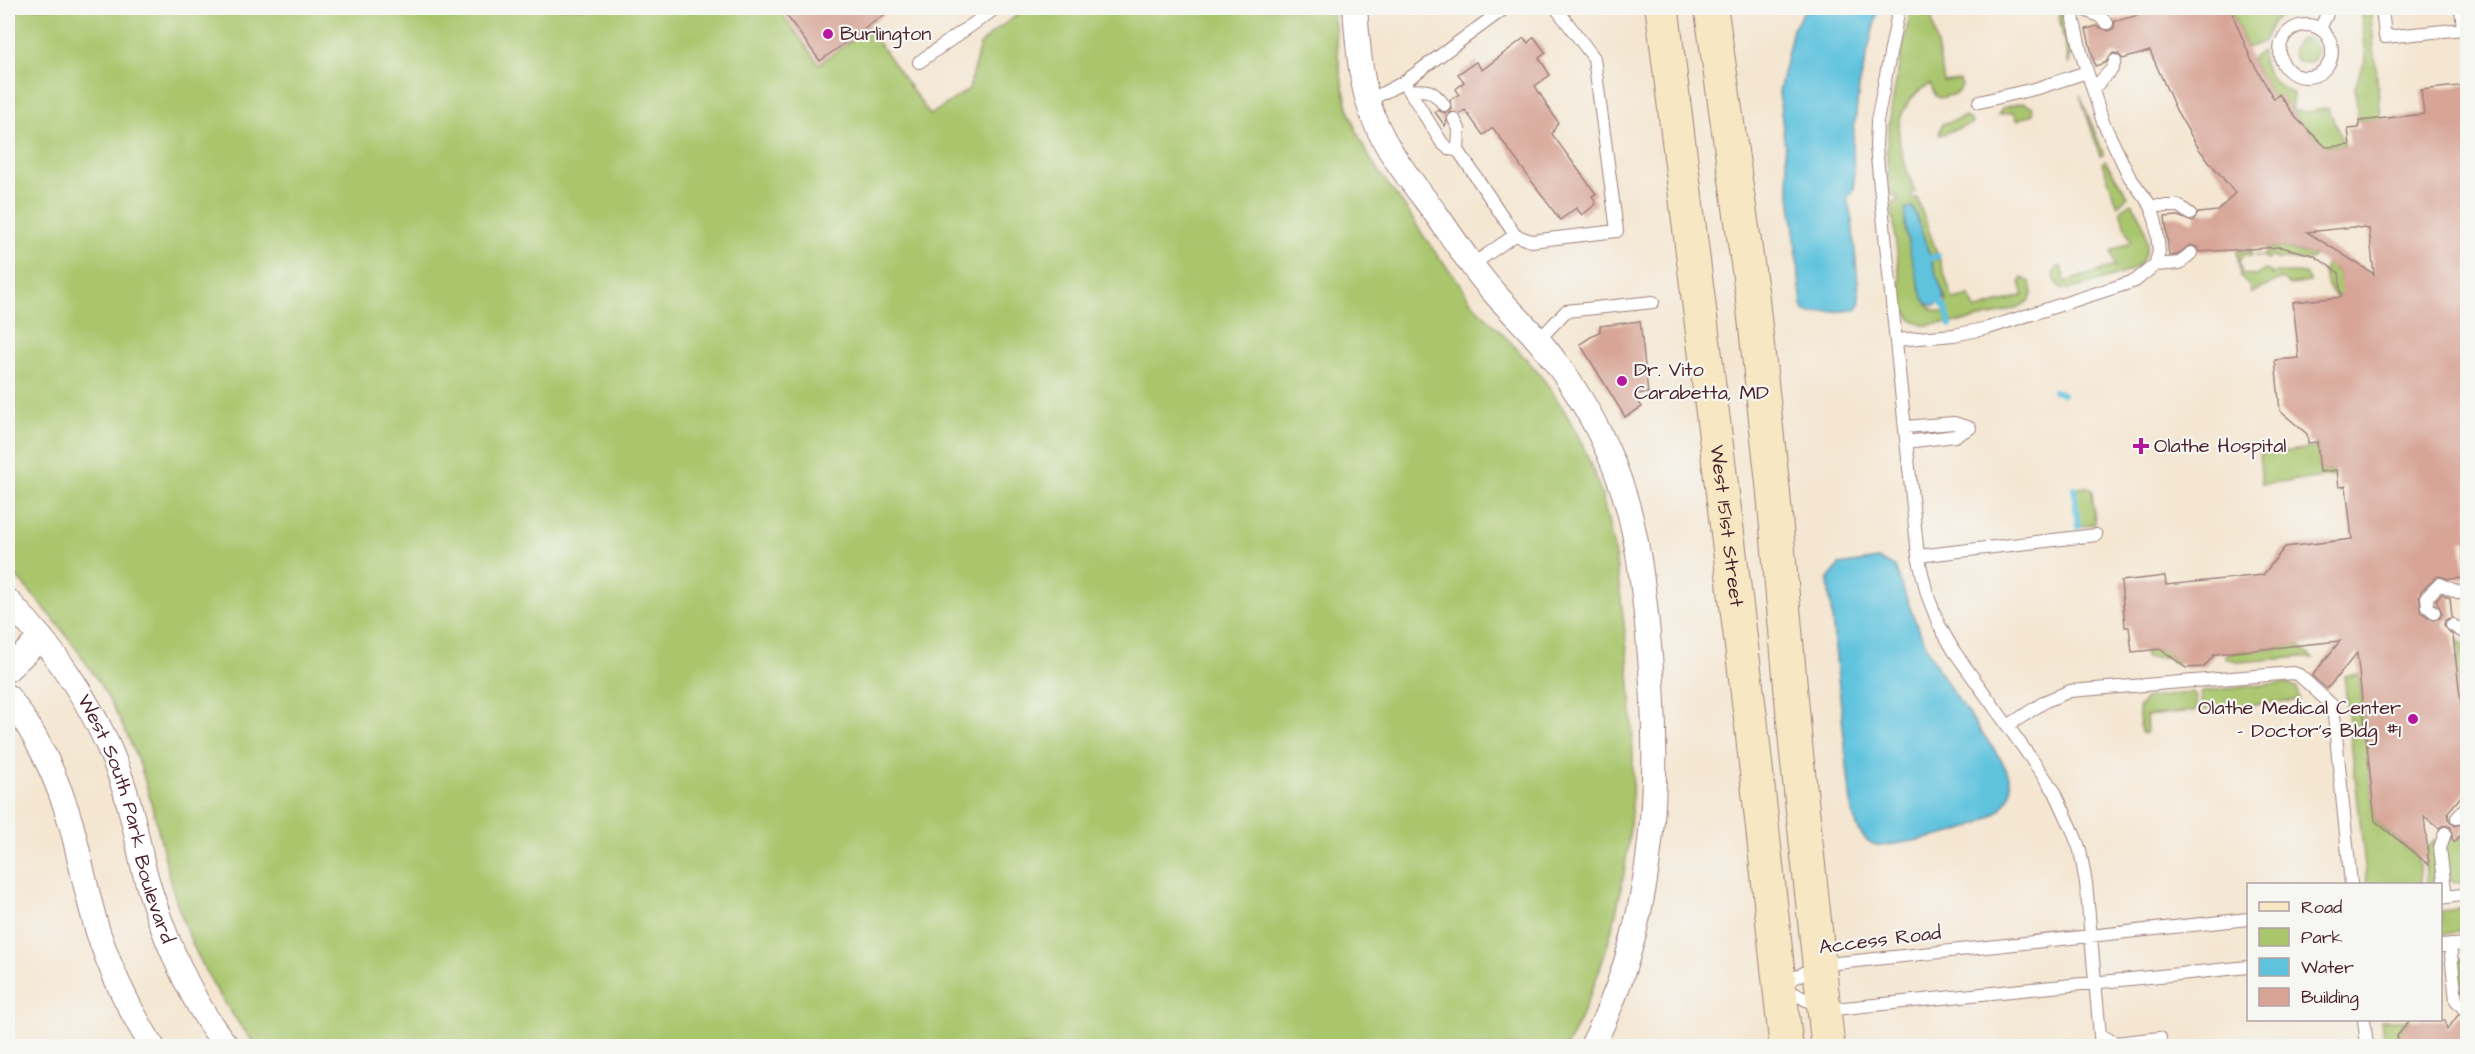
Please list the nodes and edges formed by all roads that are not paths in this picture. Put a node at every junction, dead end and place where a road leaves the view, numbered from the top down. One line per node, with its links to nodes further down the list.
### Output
1 (996, 8): 16 (lane)
2 (1355, 8): 20 (street)
3 (1505, 8): 18 (lane)
4 (1556, 8): 27 (lane)
5 (1662, 8): 60 (main road, West 151st Street)
6 (1711, 8): 57 (main road)
7 (1899, 8): 32 (lane)
8 (2072, 8): 17 (lane)
9 (2080, 8): 13 (lane)
10 (2326, 8): 14 (lane)
11 (2382, 8): 12 (lane)
12 (2462, 8)
13 (2107, 23)
14 (2320, 29): 14 (lane)
15 (2115, 61): 19 (lane)
16 (918, 62)
17 (2087, 72): 19 (lane); 21 (lane)
18 (1407, 87): 20 (lane); 22 (lane); 24 (lane)
19 (2093, 89): 25 (lane)
20 (1368, 101): 29 (street)
21 (1979, 102)
22 (1444, 105)
23 (1454, 119): 24 (lane)
24 (1458, 150): 27 (lane)
25 (2151, 206): 26 (lane); 30 (lane)
26 (2190, 214)
27 (1515, 235): 29 (lane)
28 (2191, 253): 30 (lane)
29 (1472, 265): 33 (street)
30 (2155, 265): 32 (lane)
31 (1653, 302): 33 (lane)
32 (1896, 340): 34 (lane)
33 (1538, 341): 68 (street)
34 (1905, 428): 35 (lane); 35 (lane)
35 (1906, 442): 37 (lane)
36 (2096, 535): 37 (lane)
37 (1918, 556): 46 (lane)
38 (2468, 592): 40 (lane)
39 (8, 601): 43 (street, West South Park Boulevard)
40 (2434, 612)
41 (2452, 626): 42 (lane)
42 (2468, 636)
43 (41, 638): 44 (street); 67 (street, West South Park Boulevard)
44 (8, 669)
45 (8, 697): 66 (street)
46 (2009, 725): 50 (lane); 54 (lane)
47 (2468, 807): 48 (lane)
48 (2457, 818)
49 (2445, 833): 52 (lane)
50 (2351, 883)
51 (2468, 894): 52 (lane)
52 (2443, 897)
53 (2247, 919): 54 (lane, Access Road)
54 (2091, 936): 57 (lane, Access Road); 59 (lane)
55 (2468, 944): 56 (lane)
56 (2445, 946): 61 (lane)
57 (1819, 965): 60 (lane, Access Road); 62 (main road)
58 (2247, 967): 59 (lane)
59 (2096, 982): 62 (lane); 65 (lane)
60 (1780, 986): 62 (lane); 69 (main road, West 151st Street)
61 (2464, 1008)
62 (1825, 1010): 70 (main road)
63 (2364, 1021): 71 (lane)
64 (2160, 1038): 65 (lane)
65 (2101, 1041)
66 (152, 1047)
67 (227, 1047)
68 (1592, 1047)
69 (1786, 1047)
70 (1828, 1047)
71 (2367, 1047)

